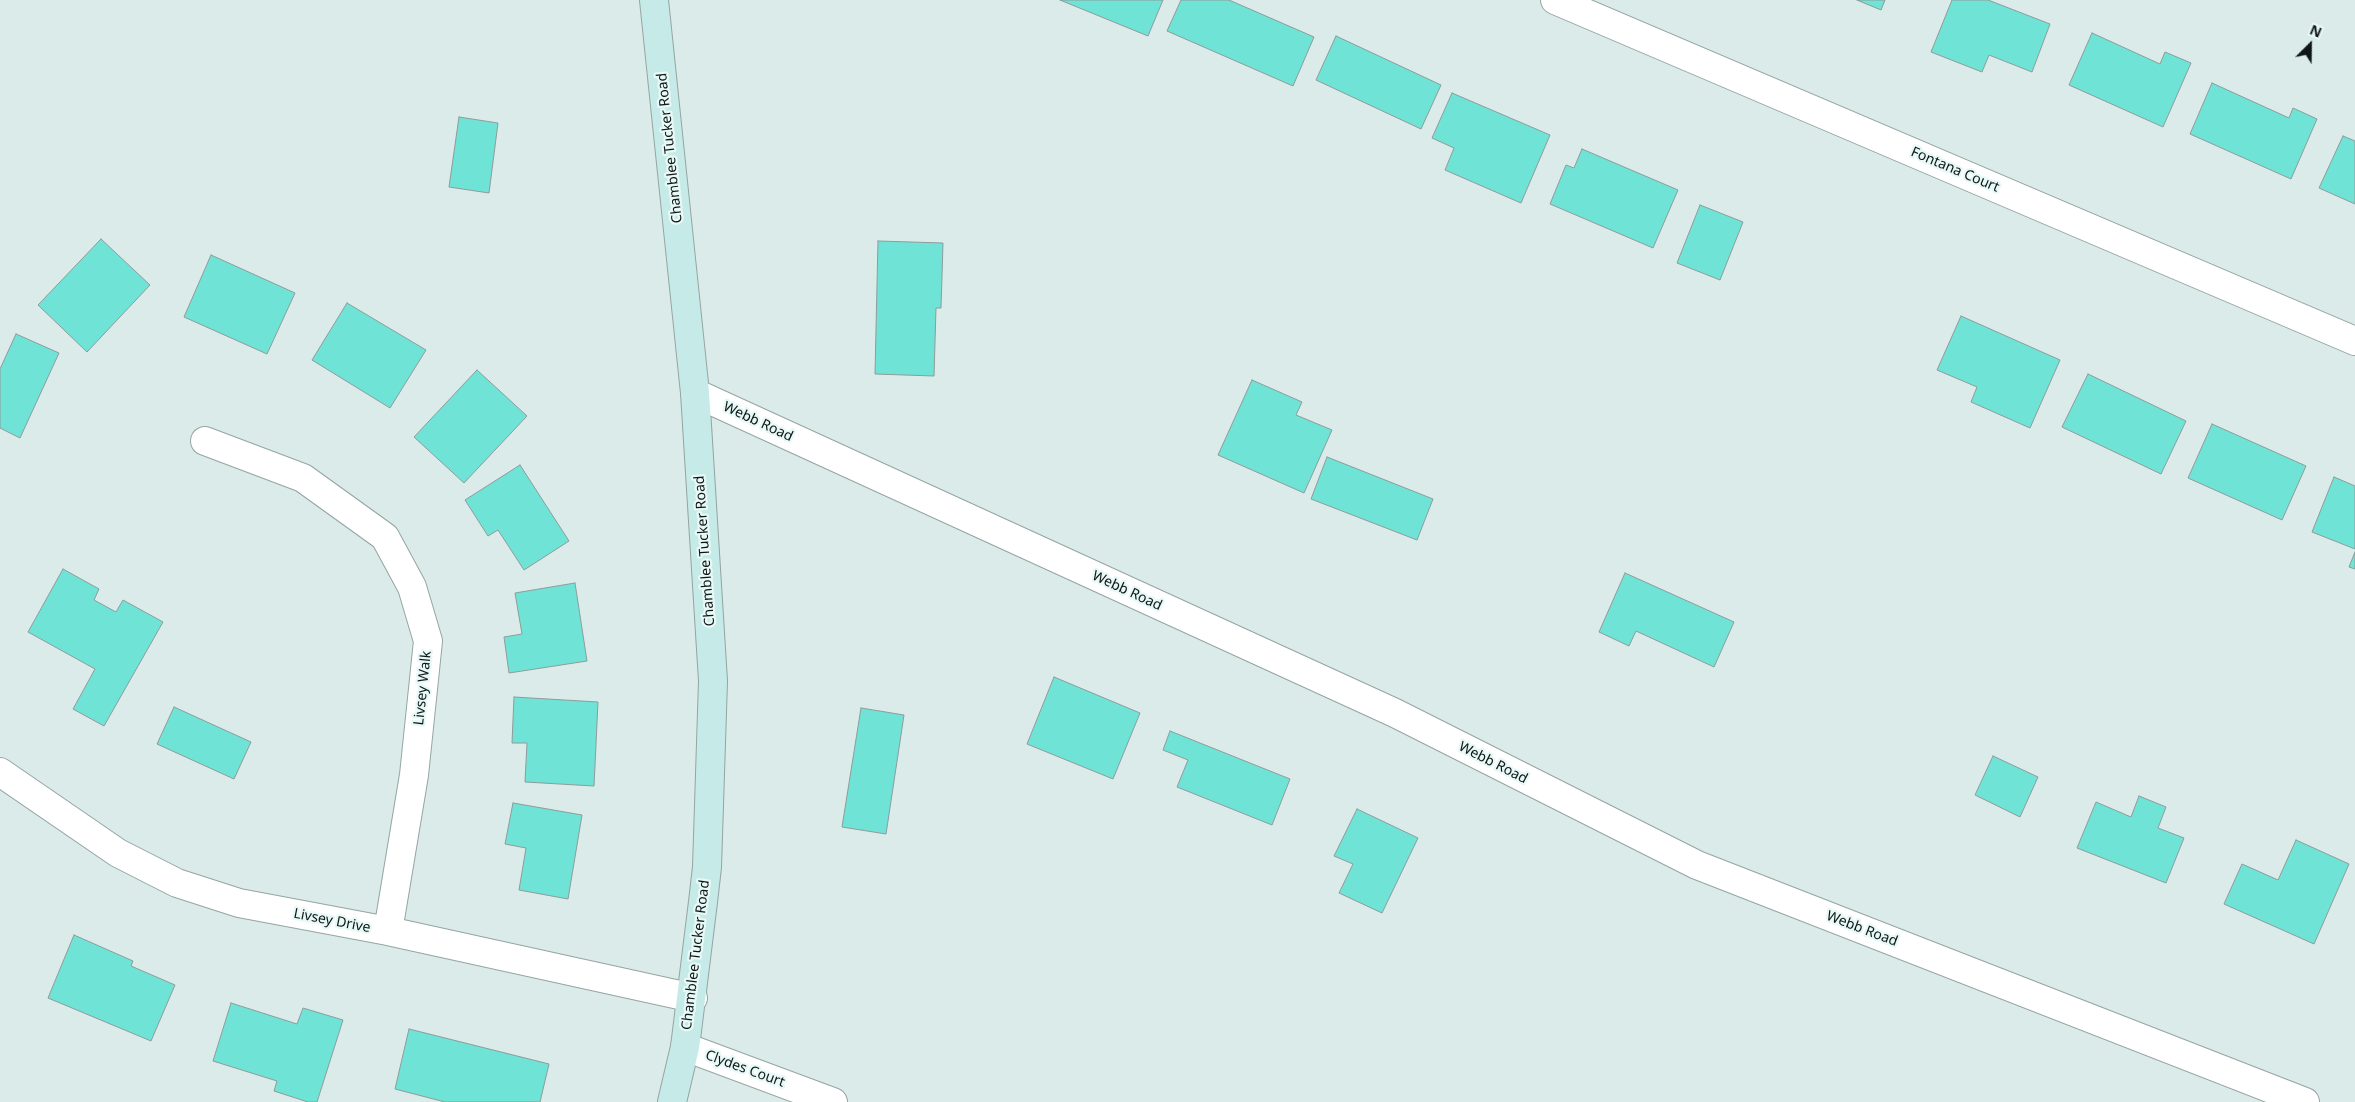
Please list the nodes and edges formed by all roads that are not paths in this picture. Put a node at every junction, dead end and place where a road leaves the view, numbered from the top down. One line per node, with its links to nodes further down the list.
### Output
1 (654, 0): 4 (main road, Chamblee Tucker Road)
2 (1554, 0): 3 (street, Fontana Court)
3 (2355, 340)
4 (695, 393): 8 (main road, Chamblee Tucker Road); 12 (street, Webb Road)
5 (205, 440): 7 (street, Livsey Walk)
6 (0, 772): 7 (street, Livsey Drive)
7 (388, 931): 8 (street, Livsey Drive)
8 (693, 998): 9 (main road, Chamblee Tucker Road)
9 (686, 1047): 10 (main road, Chamblee Tucker Road); 11 (street, Clydes Court)
10 (672, 1102)
11 (832, 1102)
12 (2304, 1102)

